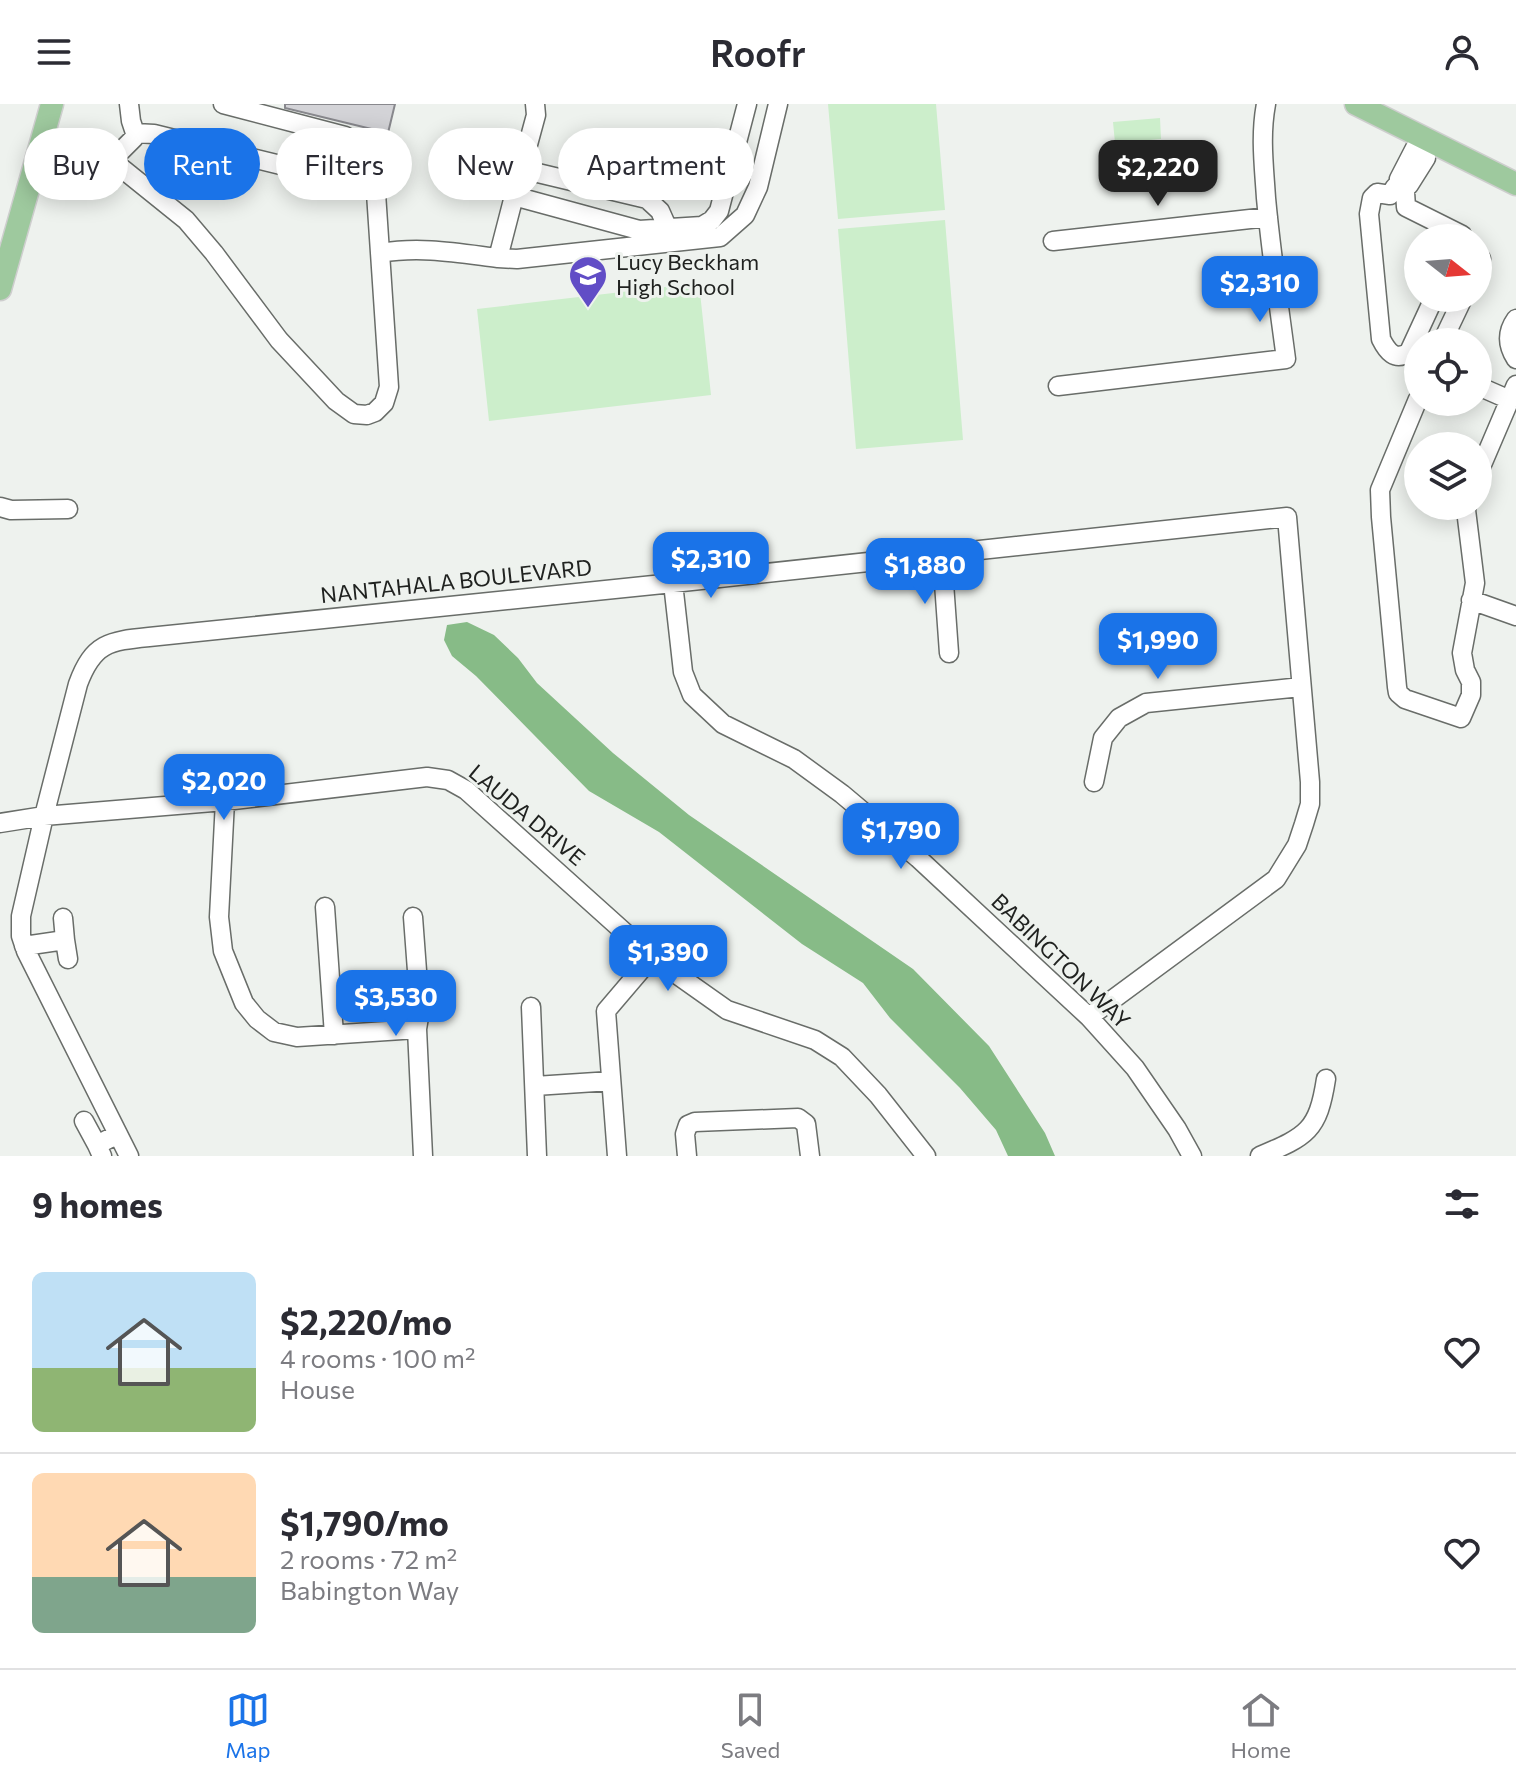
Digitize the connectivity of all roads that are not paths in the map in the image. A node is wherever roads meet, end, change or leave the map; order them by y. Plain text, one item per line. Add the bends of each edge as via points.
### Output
1 (52, 104) edge
2 (129, 104) edge
3 (223, 104) edge
4 (535, 104) edge
5 (747, 104) edge
6 (778, 104) edge
7 (1266, 104) edge
8 (1356, 104) edge
9 (45, 128) edge
10 (314, 128) edge
11 (532, 128) edge
12 (135, 133) junction
13 (1427, 143) junction
14 (128, 145) edge
15 (276, 164) edge
16 (128, 173) edge
17 (542, 174) edge
18 (1516, 184) edge
19 (1402, 185) junction
20 (25, 200) edge
21 (377, 200) edge
22 (513, 200) edge
23 (529, 200) edge
24 (1268, 217) junction
25 (1440, 224) edge
26 (668, 229) junction
27 (1053, 241) dead end
28 (381, 253) junction
29 (498, 258) junction
30 (0, 289) edge
31 (1428, 312) edge
32 (1516, 319) edge
33 (1516, 359) edge
34 (1058, 386) dead end
35 (1492, 388) edge
36 (1513, 392) edge
37 (1411, 416) edge
38 (1492, 441) edge
39 (0, 507) edge
40 (68, 509) dead end
41 (1467, 520) edge
42 (942, 555) junction
43 (673, 583) junction
44 (1471, 600) junction
45 (1516, 616) edge
46 (949, 653) dead end
47 (1301, 687) junction
48 (1094, 782) dead end
49 (225, 801) junction
50 (44, 816) junction
51 (0, 823) edge
52 (325, 907) dead end
53 (413, 917) dead end
54 (63, 918) dead end
55 (65, 940) junction
56 (24, 946) junction
57 (652, 957) junction
58 (68, 959) dead end
59 (531, 1007) dead end
60 (1089, 1017) junction
61 (417, 1029) junction
62 (334, 1035) junction
63 (1326, 1079) dead end
64 (611, 1081) junction
65 (535, 1086) junction
66 (84, 1121) dead end
67 (118, 1134) junction
68 (100, 1151) edge
69 (129, 1156) edge
70 (423, 1156) edge
71 (537, 1156) edge
72 (617, 1156) edge
73 (687, 1156) edge
74 (810, 1156) edge
75 (926, 1156) edge
76 (1192, 1156) edge
77 (1260, 1156) edge

1 - 9 main road
2 - 12 street
3 - 10 street
4 - 11 street
5 - 26 street via 719,211 702,226
6 - 29 street via 758,187 745,215 720,237
7 - 24 street via 1262,127
8 - 13 main road
12 - 14 street
12 - 15 street
13 - 18 main road
13 - 19 street via 1408,159 1399,179
16 - 28 street via 186,220 279,340 354,414 375,412 389,387
17 - 26 street via 647,199
19 - 25 street via 1406,207
19 - 31 street via 1390,195 1377,193 1369,214 1381,339 1387,351 1395,356 1409,352
20 - 30 main road
21 - 28 street
22 - 29 street
23 - 26 street via 639,230
24 - 27 street
24 - 34 street via 1286,359
28 - 29 street via 430,250
32 - 33 street via 1508,341
35 - 36 street
36 - 38 street
37 - 44 street via 1380,490 1397,687 1405,699 1461,718 1471,695 1462,653
39 - 40 street
41 - 44 street via 1475,583
42 - 43 street, NANTAHALA BOULEVARD
42 - 46 street
42 - 47 street, NANTAHALA BOULEVARD via 1287,517
43 - 50 street, NANTAHALA BOULEVARD via 108,644 95,653 78,684
43 - 60 street, BABINGTON WAY via 683,672 692,695 723,724 794,759 871,817
44 - 45 street
47 - 48 street via 1146,703 1119,718 1103,738
47 - 60 street, NANTAHALA BOULEVARD via 1310,804 1288,862 1276,879
49 - 50 street, LAUDA DRIVE
49 - 57 street, LAUDA DRIVE via 427,777 448,780 466,790
49 - 62 street via 219,917 223,951 244,1003 274,1032
50 - 51 street, LAUDA DRIVE
50 - 56 street, NANTAHALA BOULEVARD via 21,916
52 - 62 street
53 - 61 street
54 - 55 street
55 - 56 street
55 - 58 street
56 - 67 street, NANTAHALA BOULEVARD
57 - 64 street via 606,1011
57 - 75 street, LAUDA DRIVE via 727,1010 815,1040 842,1057
59 - 65 street
60 - 76 street, BABINGTON WAY via 1135,1068
61 - 62 street
61 - 70 street
63 - 77 street via 1322,1108 1308,1130
64 - 65 street
64 - 72 street
65 - 71 street
66 - 68 street
67 - 68 street
67 - 69 street, NANTAHALA BOULEVARD
73 - 74 street via 685,1134 695,1122 798,1118 806,1124

